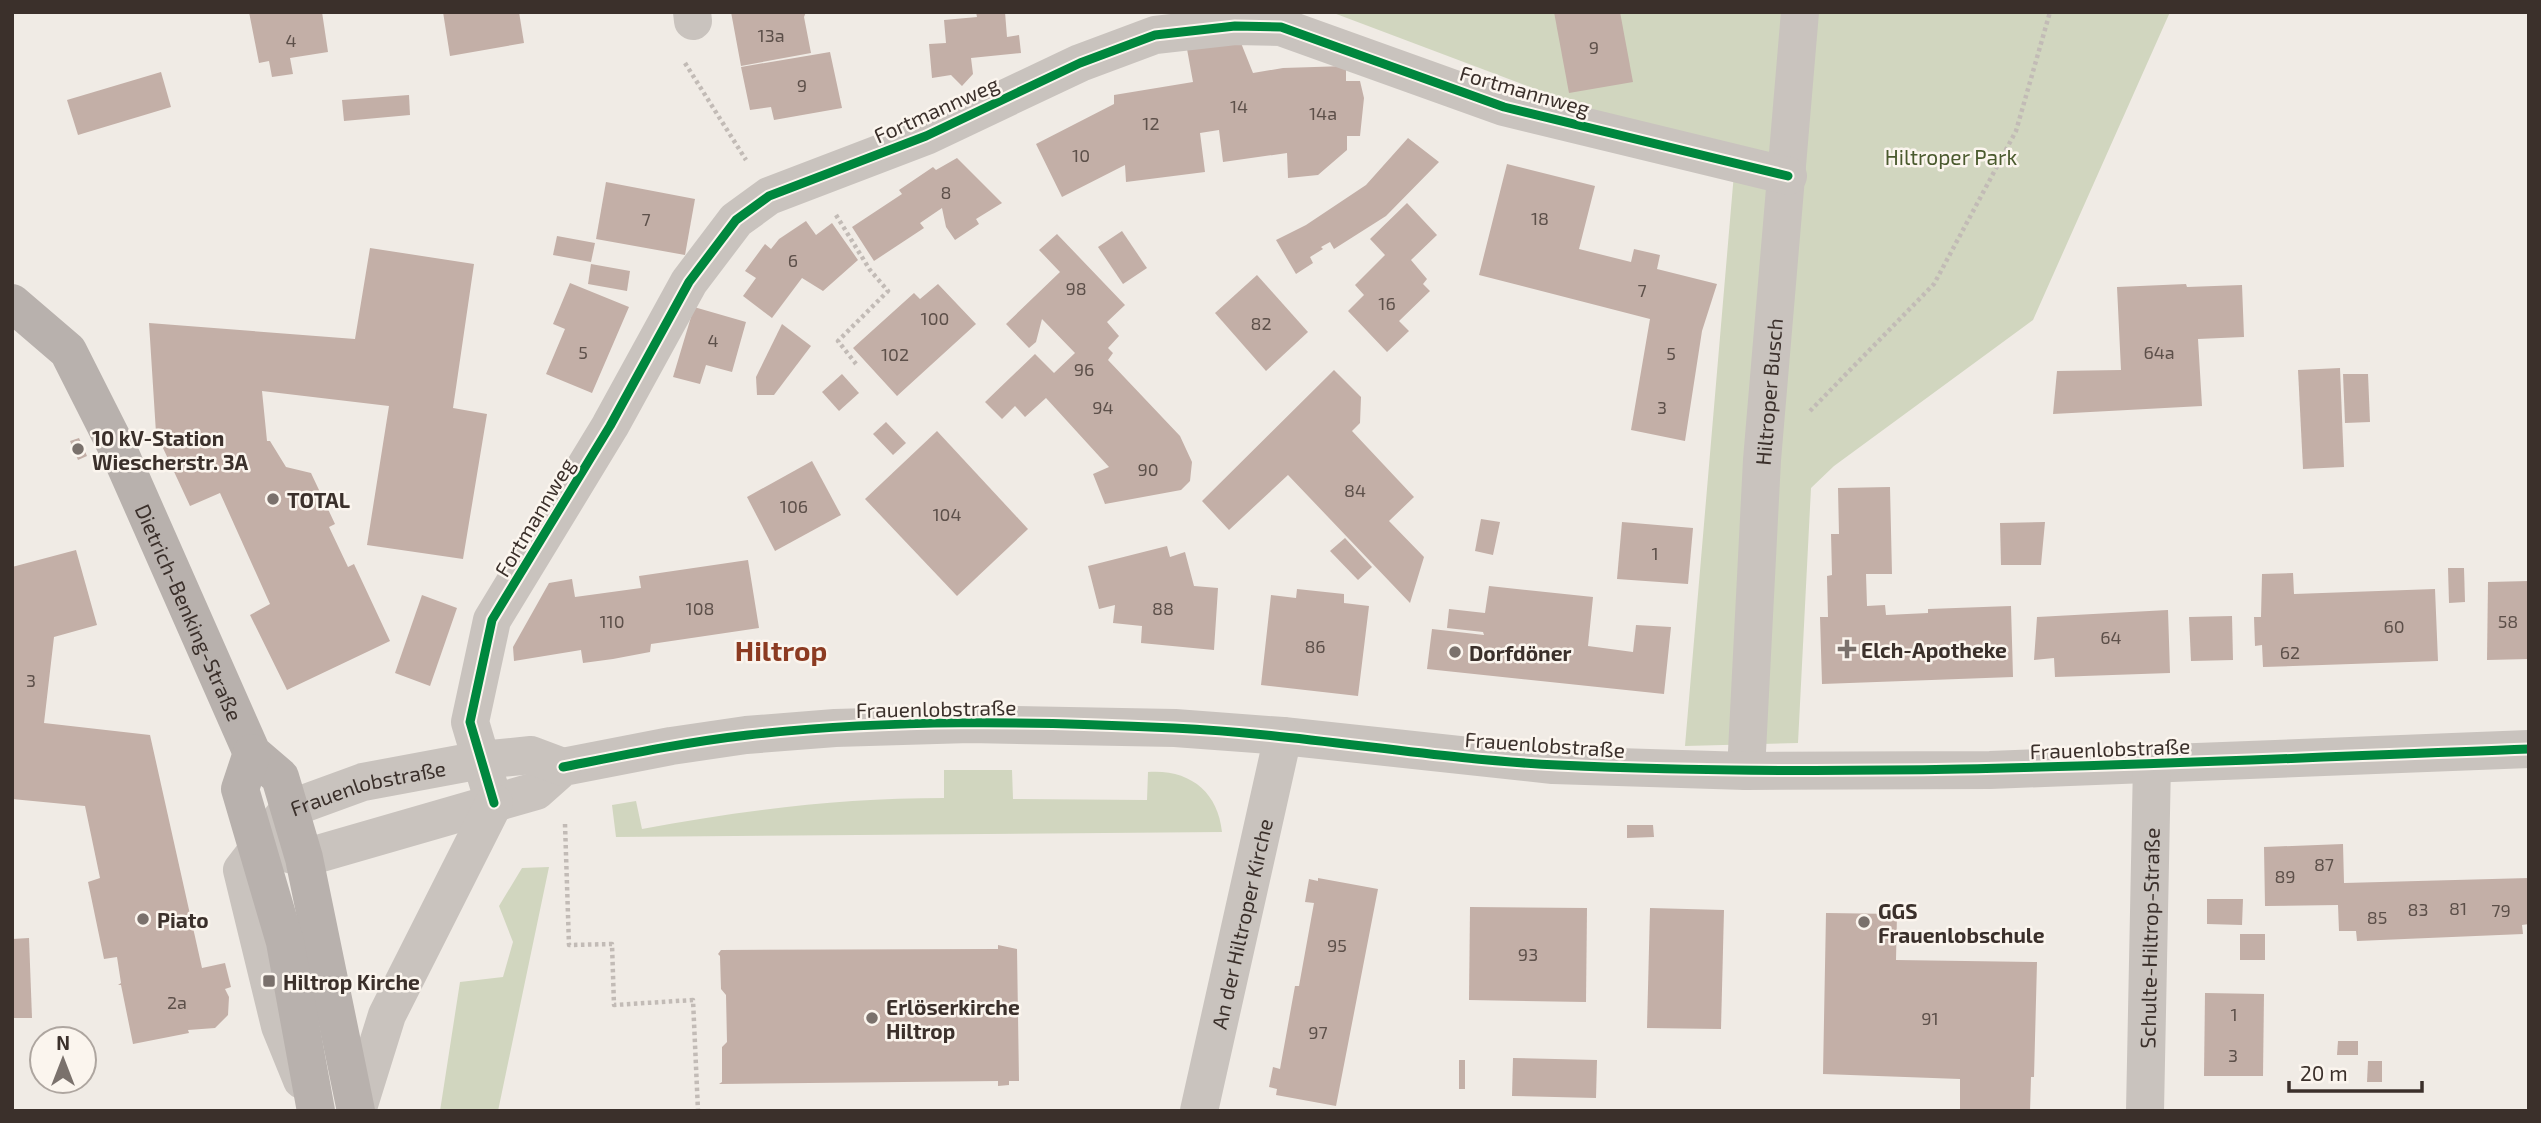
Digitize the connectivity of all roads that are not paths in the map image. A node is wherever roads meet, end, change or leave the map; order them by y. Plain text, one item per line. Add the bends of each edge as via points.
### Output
1 (1800, 12) edge
2 (1788, 176) junction
3 (12, 303) edge
4 (1283, 736) junction
5 (2529, 749) edge
6 (252, 753) junction
7 (481, 760) junction
8 (2152, 763) junction
9 (563, 767) junction
10 (1746, 771) junction
11 (494, 803) junction
12 (289, 809) junction
13 (259, 846) junction
14 (304, 858) junction
15 (315, 1111) edge
16 (357, 1111) edge
17 (1199, 1111) edge
18 (2145, 1111) edge

1 - 2 street, Hiltroper Busch
2 - 7 street, Fortmannweg via 1504,107 1281,27 1235,26 1155,35 1080,63 926,136 769,196 736,220 689,282 610,426 492,620 470,722
2 - 10 street, Hiltroper Busch via 1762,460
3 - 6 main road, Dietrich-Benking-Straße via 68,351 121,456
4 - 9 street, Frauenlobstraße via 1103,726 835,727 733,737
4 - 10 street, Frauenlobstraße via 1553,765
4 - 17 street, An der Hiltroper Kirche
5 - 8 street, Frauenlobstraße
6 - 12 main road, Dietrich-Benking-Straße via 280,777
6 - 13 main road via 240,789
7 - 9 street, Frauenlobstraße via 531,755
7 - 11 street, Fortmannweg
7 - 12 street, Frauenlobstraße via 363,782
8 - 10 street, Frauenlobstraße via 1990,770
8 - 18 street, Schulte-Hiltrop-Straße
9 - 11 street via 536,791
11 - 14 street
11 - 16 street via 387,1015
12 - 13 street, Frauenlobstraße
12 - 14 main road, Dietrich-Benking-Straße
13 - 14 street, Frauenlobstraße
13 - 15 main road via 285,942
14 - 16 main road, Dietrich-Benking-Straße

